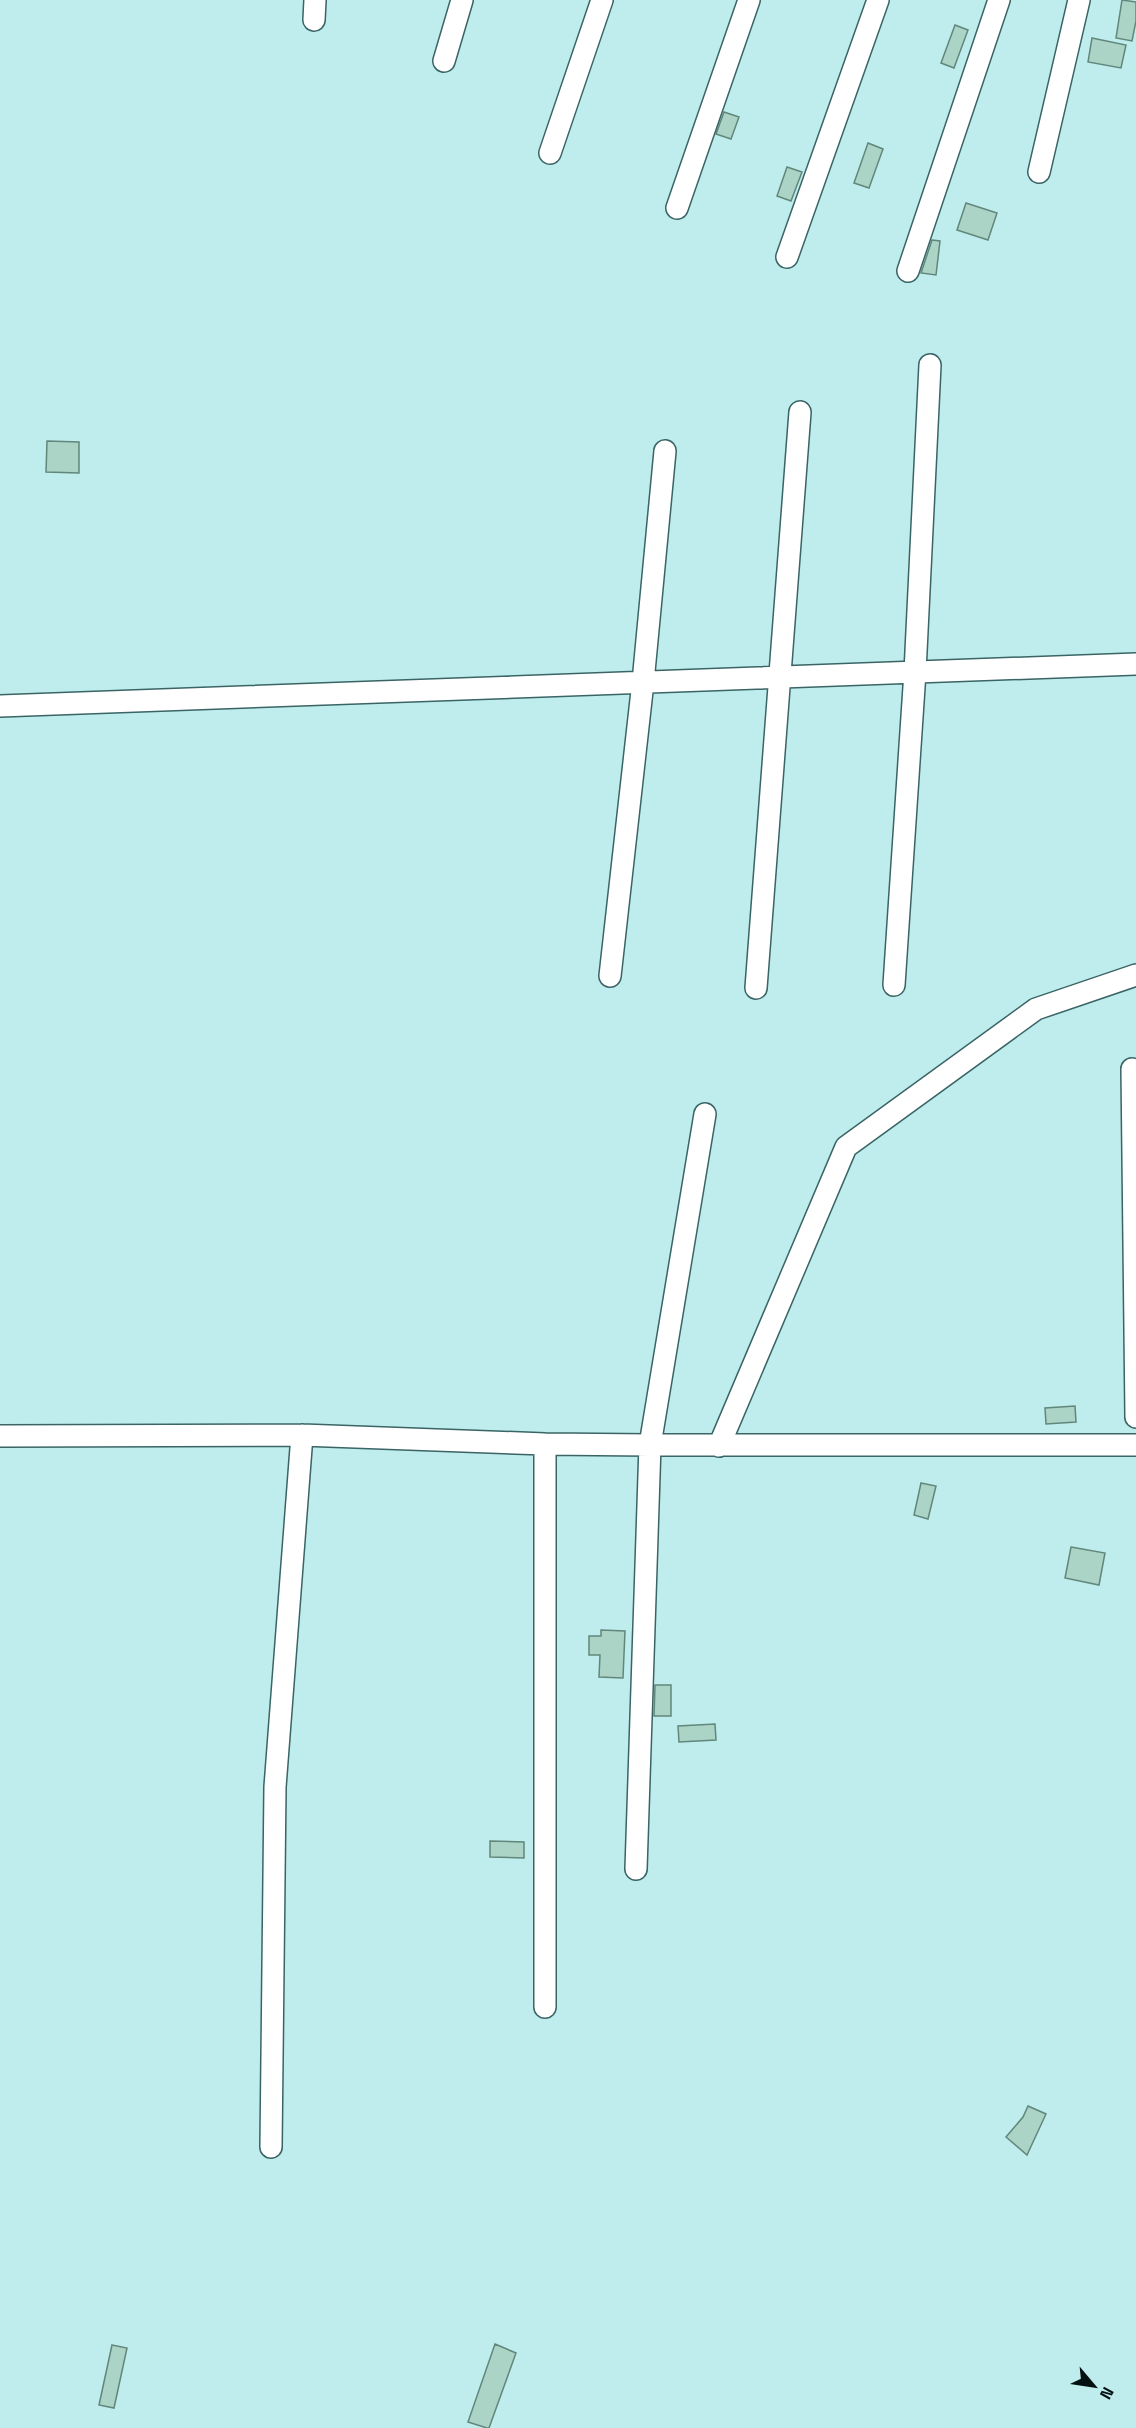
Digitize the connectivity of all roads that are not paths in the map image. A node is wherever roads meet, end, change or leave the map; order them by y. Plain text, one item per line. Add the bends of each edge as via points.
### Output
1 (462, 0) edge
2 (602, 0) edge
3 (749, 0) edge
4 (878, 0) edge
5 (999, 0) edge
6 (1079, 0) edge
7 (444, 61) dead end
8 (549, 153) dead end
9 (1039, 172) dead end
10 (677, 208) dead end
11 (787, 257) dead end
12 (908, 272) dead end
13 (930, 365) dead end
14 (800, 412) dead end
15 (665, 451) dead end
16 (1136, 664) edge
17 (915, 672) junction
18 (779, 677) junction
19 (643, 682) junction
20 (0, 706) edge
21 (1136, 975) edge
22 (610, 976) dead end
23 (894, 985) dead end
24 (756, 988) dead end
25 (1132, 1070) dead end
26 (705, 1114) dead end
27 (1136, 1417) edge
28 (302, 1435) junction
29 (0, 1436) edge
30 (545, 1444) junction
31 (1136, 1445) edge
32 (650, 1446) junction
33 (719, 1446) junction
34 (636, 1869) dead end
35 (545, 2007) dead end
36 (272, 2147) dead end

1 - 7 street
2 - 8 street
3 - 10 street
4 - 11 street
5 - 12 street
6 - 9 street
13 - 17 street
14 - 18 street
15 - 19 street
16 - 17 street
17 - 18 street
17 - 23 street
18 - 19 street
18 - 24 street
19 - 20 street
19 - 22 street
21 - 33 street via 1036,1009 846,1147
25 - 27 street
26 - 32 street
28 - 29 street
28 - 30 street
28 - 36 street via 275,1787
30 - 32 street
30 - 35 street
31 - 33 street
32 - 33 street
32 - 34 street

